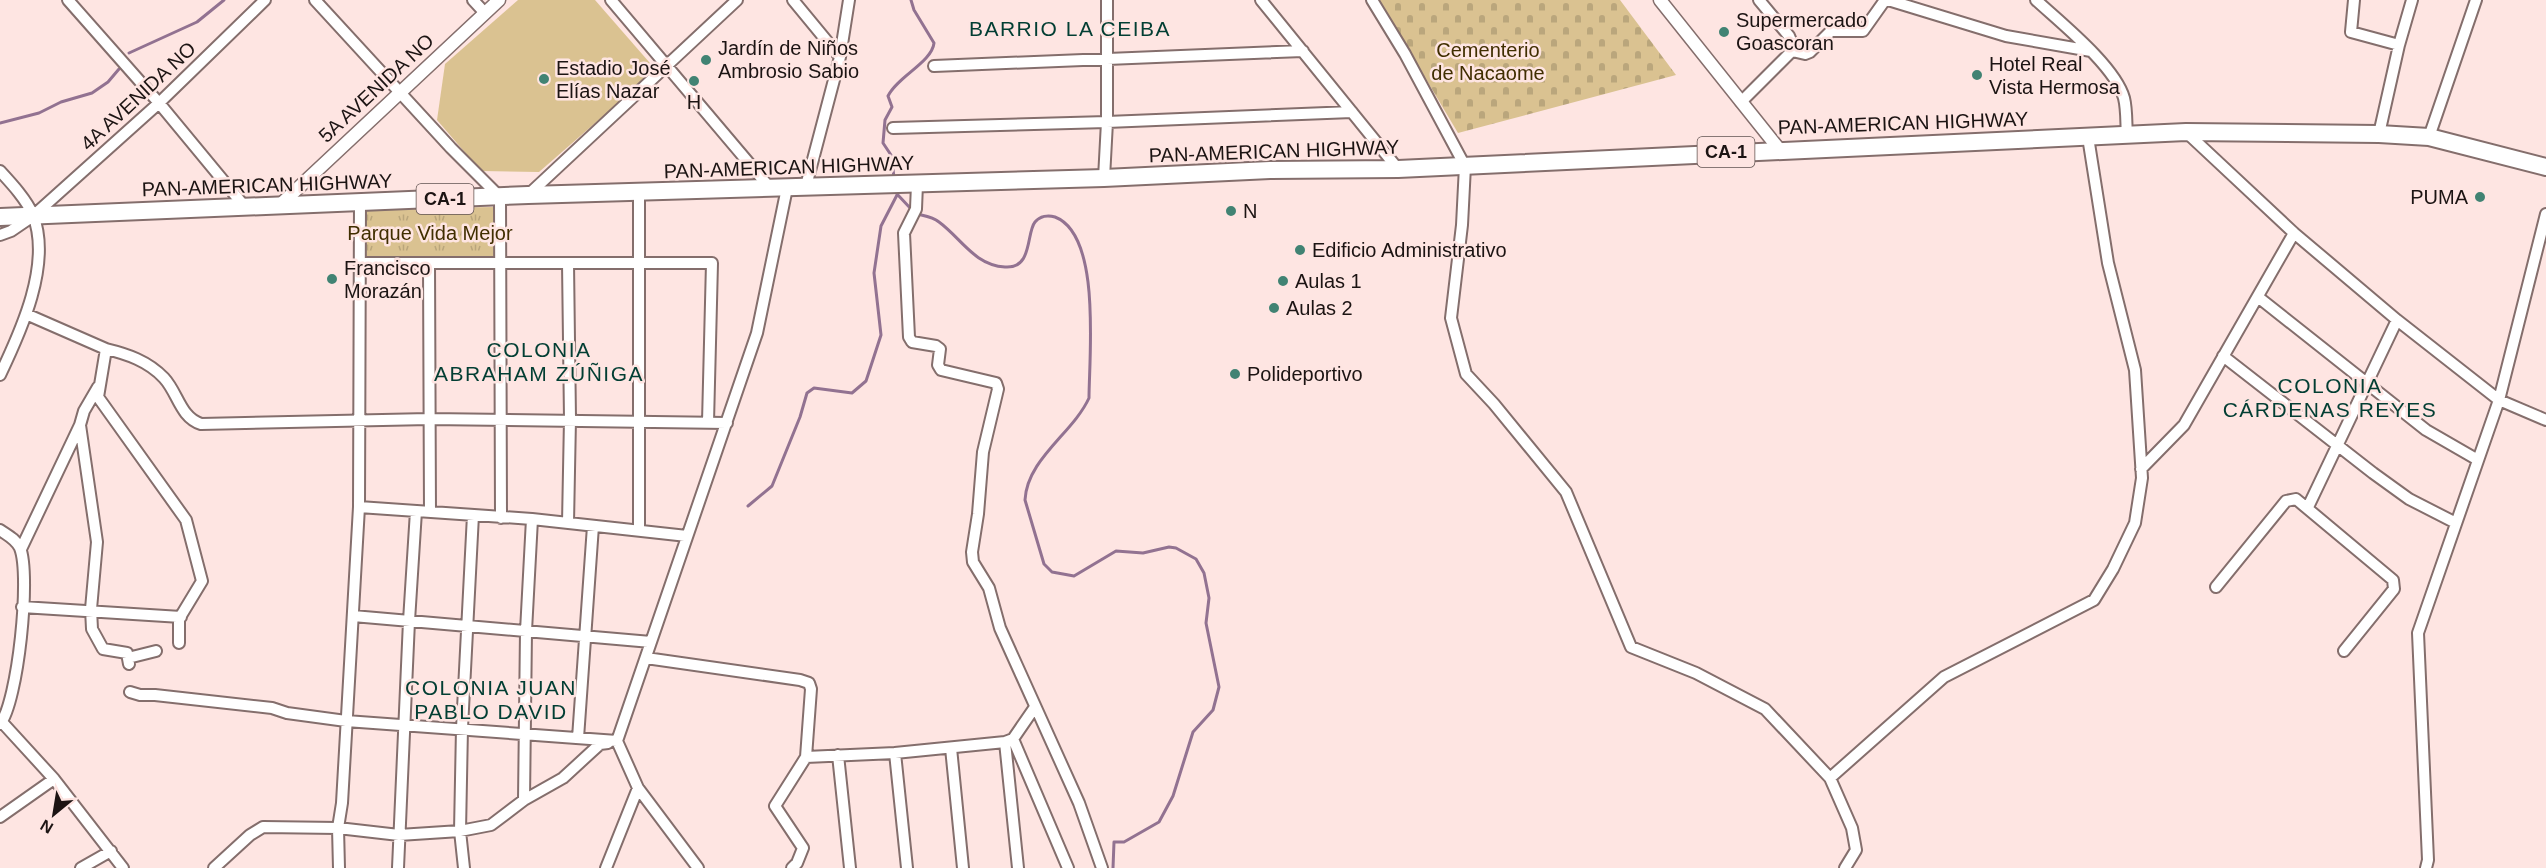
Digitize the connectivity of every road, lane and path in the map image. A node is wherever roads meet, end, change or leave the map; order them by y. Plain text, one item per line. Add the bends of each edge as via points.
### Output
1 (68, 0) edge
2 (265, 0) edge
3 (315, 0) edge
4 (473, 0) edge
5 (499, 0) edge
6 (611, 0) edge
7 (737, 0) edge
8 (793, 0) edge
9 (849, 0) edge
10 (1107, 0) edge
11 (1261, 0) edge
12 (1372, 0) edge
13 (1660, 0) edge
14 (1759, 0) edge
15 (1887, 0) edge
16 (2036, 0) edge
17 (2354, 0) edge
18 (2412, 0) edge
19 (2476, 0) edge
20 (485, 13) junction
21 (2399, 45) junction
22 (1303, 51) junction
23 (1792, 51) junction
24 (2091, 51) junction
25 (840, 57) junction
26 (1108, 59) junction
27 (934, 66) dead end
28 (666, 67) junction
29 (401, 92) junction
30 (1741, 102) junction
31 (159, 103) junction
32 (1352, 112) junction
33 (1107, 122) junction
34 (893, 128) dead end
35 (2186, 132) junction
36 (2379, 134) junction
37 (2127, 136) junction
38 (2088, 137) junction
39 (2429, 137) junction
40 (1779, 149) junction
41 (1465, 166) junction
42 (2546, 166) edge
43 (1398, 169) junction
44 (0, 171) edge
45 (1104, 178) junction
46 (903, 184) junction
47 (806, 186) junction
48 (770, 188) junction
49 (787, 188) junction
50 (639, 193) junction
51 (528, 195) junction
52 (500, 197) junction
53 (360, 202) junction
54 (280, 205) junction
55 (245, 207) junction
56 (2546, 214) edge
57 (33, 216) junction
58 (0, 217) edge
59 (2294, 233) junction
60 (0, 235) edge
61 (360, 263) junction
62 (429, 263) junction
63 (501, 263) junction
64 (568, 263) junction
65 (639, 263) junction
66 (2258, 297) junction
67 (26, 314) junction
68 (2397, 320) junction
69 (106, 348) junction
70 (2223, 356) junction
71 (0, 375) edge
72 (101, 381) junction
73 (2366, 384) junction
74 (2499, 400) junction
75 (429, 419) junction
76 (500, 419) junction
77 (570, 419) junction
78 (2546, 420) edge
79 (359, 421) junction
80 (638, 421) junction
81 (708, 422) junction
82 (727, 423) junction
83 (80, 425) junction
84 (2336, 445) junction
85 (2478, 460) junction
86 (2141, 469) junction
87 (359, 507) junction
88 (2308, 507) junction
89 (417, 511) junction
90 (430, 512) junction
91 (473, 515) junction
92 (501, 518) junction
93 (532, 519) junction
94 (567, 523) junction
95 (2456, 523) junction
96 (593, 525) junction
97 (0, 530) edge
98 (639, 530) junction
99 (687, 536) junction
100 (21, 549) junction
101 (2216, 587) dead end
102 (22, 607) junction
103 (91, 611) junction
104 (353, 616) junction
105 (181, 617) junction
106 (409, 621) junction
107 (466, 626) junction
108 (526, 631) junction
109 (585, 636) junction
110 (651, 642) junction
111 (179, 643) dead end
112 (156, 651) dead end
113 (2344, 651) dead end
114 (646, 658) junction
115 (130, 692) dead end
116 (1035, 707) junction
117 (346, 721) junction
118 (1, 722) edge
119 (404, 724) junction
120 (462, 728) junction
121 (524, 735) junction
122 (578, 738) junction
123 (617, 741) junction
124 (1009, 741) junction
125 (951, 748) junction
126 (895, 753) junction
127 (838, 755) junction
128 (806, 757) junction
129 (1830, 778) junction
130 (54, 779) junction
131 (638, 788) junction
132 (524, 800) junction
133 (0, 817) edge
134 (338, 828) junction
135 (460, 831) junction
136 (399, 835) junction
137 (111, 851) junction
138 (81, 868) edge
139 (123, 868) edge
140 (214, 868) edge
141 (339, 868) edge
142 (398, 868) edge
143 (464, 868) edge
144 (606, 868) edge
145 (698, 868) edge
146 (792, 868) edge
147 (850, 868) edge
148 (907, 868) edge
149 (963, 868) edge
150 (1018, 868) edge
151 (1068, 868) edge
152 (1102, 868) edge
153 (1845, 868) edge
154 (2426, 868) edge

1 - 31 street
2 - 31 street, 4A AVENIDA NO
3 - 29 street
4 - 20 street
5 - 20 street, 5A AVENIDA NO
6 - 28 street
7 - 28 street
8 - 25 street
9 - 25 street
10 - 26 street
11 - 22 street
12 - 41 street
13 - 30 street
14 - 23 street via 1789,36
15 - 23 street via 1863,31 1831,31 1810,52
15 - 24 street via 2006,36
16 - 24 street
17 - 21 street via 2351,32
18 - 21 street
19 - 39 street
20 - 29 street, 5A AVENIDA NO
21 - 36 street
22 - 26 street
22 - 32 street
23 - 30 street
24 - 37 street via 2124,98
25 - 47 street
26 - 27 street
26 - 33 street
28 - 48 street
28 - 51 street
29 - 52 street
29 - 54 street, 5A AVENIDA NO
30 - 40 street
31 - 55 street
31 - 57 street, 4A AVENIDA NO
32 - 33 street
32 - 43 street
33 - 34 street
33 - 45 street
35 - 36 highway, PAN-AMERICAN HIGHWAY / CA-1
35 - 37 highway, PAN-AMERICAN HIGHWAY / CA-1
35 - 59 street
36 - 39 highway, PAN-AMERICAN HIGHWAY / CA-1
37 - 38 highway, PAN-AMERICAN HIGHWAY / CA-1
38 - 40 highway, PAN-AMERICAN HIGHWAY / CA-1
38 - 86 street via 2109,263 2135,370
39 - 42 highway, PAN-AMERICAN HIGHWAY / CA-1
40 - 41 highway, PAN-AMERICAN HIGHWAY / CA-1
41 - 43 highway, PAN-AMERICAN HIGHWAY / CA-1
41 - 129 street via 1451,318 1466,374 1566,492 1630,647 1696,673 1765,709
43 - 45 highway, PAN-AMERICAN HIGHWAY / CA-1
44 - 57 street
45 - 46 highway, PAN-AMERICAN HIGHWAY / CA-1
46 - 47 highway, PAN-AMERICAN HIGHWAY / CA-1
46 - 116 street via 916,209 904,233 909,337 912,342 940,349 941,370 996,383 998,389 983,452 973,562 989,588 1000,628
47 - 49 highway, PAN-AMERICAN HIGHWAY / CA-1
48 - 49 highway, PAN-AMERICAN HIGHWAY / CA-1
48 - 50 highway, PAN-AMERICAN HIGHWAY / CA-1
49 - 82 street via 764,306
50 - 51 highway, PAN-AMERICAN HIGHWAY / CA-1
50 - 65 street
51 - 52 highway, PAN-AMERICAN HIGHWAY / CA-1
52 - 53 highway, PAN-AMERICAN HIGHWAY / CA-1
52 - 63 street
53 - 54 highway, PAN-AMERICAN HIGHWAY / CA-1
53 - 61 street
54 - 55 highway, PAN-AMERICAN HIGHWAY / CA-1
55 - 57 highway, PAN-AMERICAN HIGHWAY / CA-1
56 - 74 street
57 - 58 highway, PAN-AMERICAN HIGHWAY / CA-1
57 - 60 street, 4A AVENIDA NO
57 - 67 street via 38,242 35,291
59 - 66 street
59 - 68 street
61 - 62 street
61 - 79 street
62 - 63 street
62 - 75 street
63 - 64 street
63 - 76 street
64 - 65 street
64 - 77 street
65 - 80 street
65 - 81 street via 712,263
66 - 70 street
66 - 73 street
67 - 69 street
67 - 71 street
68 - 73 street
68 - 74 street
69 - 72 street
69 - 79 street via 150,366 165,380 186,416 201,424
70 - 84 street
70 - 86 street via 2184,425
72 - 83 street
72 - 105 street via 98,397 186,520 202,581
73 - 84 street
73 - 85 street via 2426,430
74 - 78 street
74 - 85 street
75 - 76 street
75 - 79 street
75 - 90 street
76 - 77 street
76 - 92 street
77 - 80 street
77 - 94 street
79 - 87 street
80 - 81 street
80 - 98 street
81 - 82 street
82 - 99 street
83 - 100 street
83 - 103 street via 97,542
84 - 88 street
84 - 95 street via 2409,499
85 - 95 street
86 - 129 street via 2134,523 2094,600 1944,677
87 - 89 street
87 - 104 street
88 - 101 street via 2296,499 2286,501
88 - 113 street via 2393,580 2394,589
89 - 90 street
89 - 106 street
90 - 91 street
91 - 92 street
91 - 107 street
92 - 93 street
93 - 94 street
93 - 108 street
94 - 96 street
95 - 154 street via 2418,633
96 - 98 street
96 - 109 street
97 - 100 street
98 - 99 street
99 - 110 street
100 - 102 street via 25,576
102 - 103 street
102 - 118 street via 15,686
103 - 105 street
103 - 112 street via 92,630 103,649 127,653 128,661
104 - 106 street
104 - 117 street
105 - 111 street
106 - 107 street
106 - 119 street
107 - 108 street
107 - 120 street
108 - 109 street
108 - 121 street
109 - 110 street
109 - 122 street
110 - 114 street
114 - 123 street
114 - 128 street via 807,682 811,689
115 - 117 street via 272,708
116 - 124 street
116 - 152 street via 1079,803
117 - 119 street
117 - 134 street
118 - 130 street
119 - 120 street
119 - 136 street
120 - 121 street
120 - 135 street
121 - 122 street
121 - 132 street
122 - 123 street
123 - 131 street
123 - 132 street via 600,744 563,778
124 - 125 street
124 - 150 street
124 - 151 street
125 - 126 street
125 - 149 street
126 - 127 street
126 - 148 street
127 - 128 street
127 - 147 street
128 - 146 street via 775,806 803,848
129 - 153 street via 1852,828 1856,850
130 - 133 street
130 - 137 street
131 - 144 street
131 - 145 street
132 - 135 street via 491,825
134 - 136 street
134 - 140 street via 263,827
134 - 141 street
135 - 136 street
135 - 143 street
136 - 142 street
137 - 138 street
137 - 139 street

